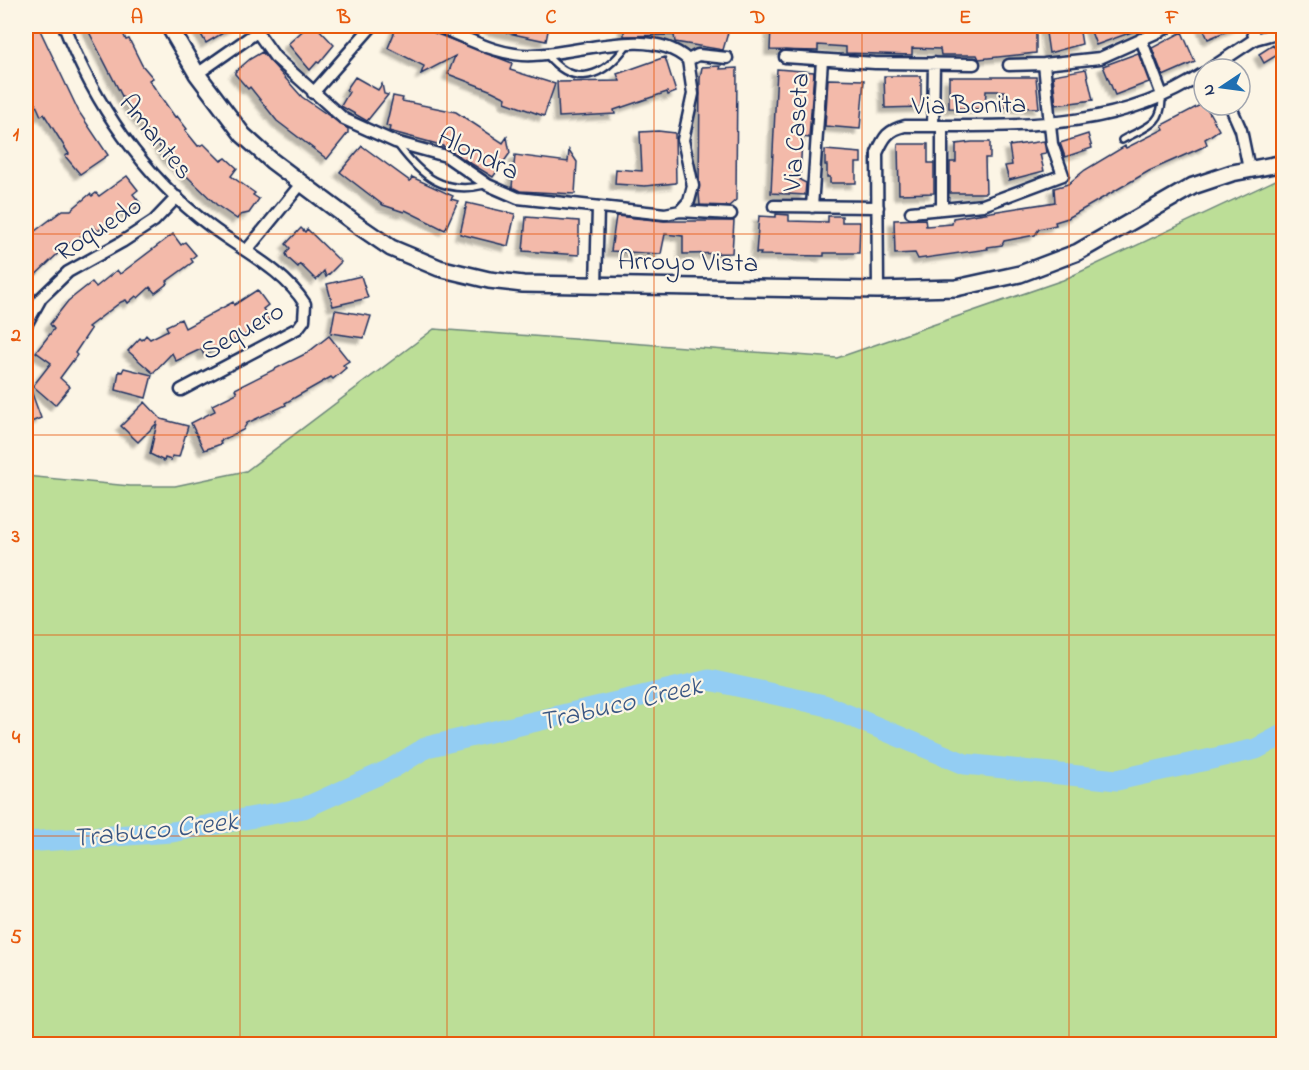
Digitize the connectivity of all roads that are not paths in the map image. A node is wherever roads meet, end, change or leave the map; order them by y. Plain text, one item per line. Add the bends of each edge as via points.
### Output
1 (64, 26) edge
2 (169, 26) edge
3 (372, 26) edge
4 (437, 26) edge
5 (1251, 26) edge
6 (255, 29) edge
7 (1165, 29) dead end
8 (1284, 31) edge
9 (1141, 39) junction
10 (1256, 39) junction
11 (627, 45) junction
12 (545, 53) junction
13 (785, 57) dead end
14 (1228, 57) edge
15 (727, 58) dead end
16 (688, 60) junction
17 (822, 60) junction
18 (934, 63) junction
19 (974, 64) dead end
20 (1009, 64) dead end
21 (1044, 64) junction
22 (197, 74) junction
23 (1192, 79) edge
24 (313, 93) junction
25 (1162, 95) junction
26 (1235, 117) edge
27 (1049, 125) junction
28 (938, 126) junction
29 (1122, 140) dead end
30 (395, 142) junction
31 (1284, 163) edge
32 (1249, 169) junction
33 (302, 184) junction
34 (488, 184) junction
35 (177, 197) junction
36 (774, 206) dead end
37 (812, 207) junction
38 (878, 207) junction
39 (598, 208) junction
40 (942, 209) junction
41 (680, 211) junction
42 (910, 212) dead end
43 (730, 214) dead end
44 (247, 250) junction
45 (596, 286) junction
46 (878, 290) junction
47 (26, 325) edge
48 (182, 390) dead end

1 - 35 street, Amantes via 97,97 118,131
2 - 22 street, Arroyo Vista
3 - 24 street
4 - 12 street via 502,52 532,56
5 - 10 street
6 - 22 street
6 - 24 street, Alondra via 275,57
7 - 9 street
8 - 10 street
9 - 21 street via 1100,58
9 - 25 street
10 - 14 street
11 - 12 street
11 - 12 lane via 615,62 593,74 572,75 559,69
11 - 16 street via 668,46
13 - 17 street, Via Caseta
15 - 16 street via 698,55
16 - 41 street via 693,94 682,140 692,192
17 - 18 street, Via Caseta
17 - 37 street, Via Caseta
18 - 19 street, Via Caseta
18 - 28 street
20 - 21 street
21 - 27 street
22 - 33 street, Arroyo Vista via 243,135
23 - 25 street, Via Bonita
24 - 30 street, Alondra via 344,120
25 - 27 street, Via Bonita via 1112,113
25 - 29 lane via 1158,120
26 - 32 street
27 - 28 street, Via Bonita
27 - 40 street via 1063,175 983,205
28 - 38 street, Via Bonita via 905,126 891,129 884,137 877,153
28 - 40 street
30 - 34 street, Alondra via 446,156
30 - 34 lane via 417,171 443,185 466,190
31 - 32 street, Arroyo Vista
32 - 46 street, Arroyo Vista via 1193,186 1078,252 1020,274 956,288
33 - 44 street
33 - 45 street, Arroyo Vista via 391,248 439,268 489,280
34 - 39 street, Alondra via 518,198
35 - 44 street, Amantes via 209,226
35 - 47 street, Roquedo via 154,221 68,272 41,298
36 - 37 street, Via Caseta
37 - 38 street, Via Caseta
38 - 46 street, Via Bonita
39 - 41 street, Alondra via 665,214
39 - 45 street
40 - 42 street
41 - 43 street, Alondra
44 - 48 street, Sequero via 301,297 305,304 304,320 272,343
45 - 46 street, Arroyo Vista

